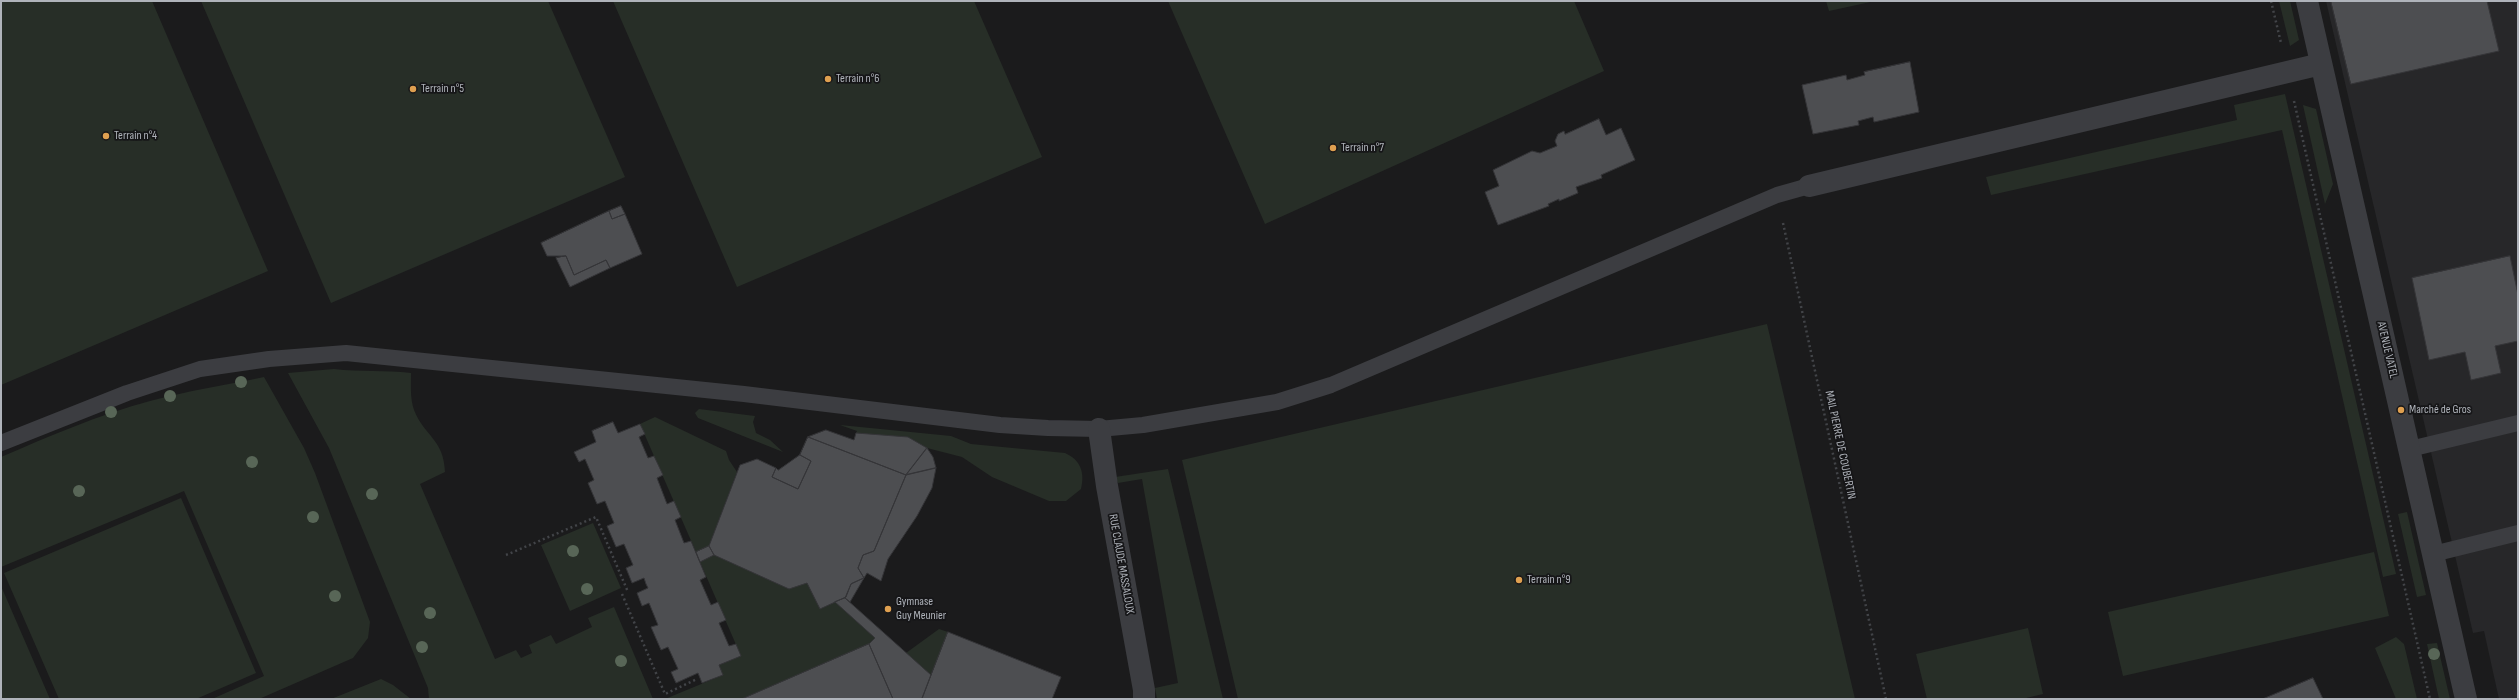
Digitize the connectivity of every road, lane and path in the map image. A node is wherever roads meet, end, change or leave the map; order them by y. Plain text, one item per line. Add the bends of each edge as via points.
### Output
1 (2271, 1) edge
2 (2307, 1) edge
3 (2321, 64) junction
4 (2287, 71) junction
5 (1809, 186) joint
6 (1777, 195) junction
7 (2518, 423) edge
8 (1099, 429) junction
9 (1, 443) edge
10 (2410, 449) junction
11 (2518, 533) edge
12 (2433, 554) junction
13 (506, 555) dead end
14 (628, 592) dead end
15 (622, 594) dead end
16 (697, 679) dead end
17 (1144, 699) edge
18 (1886, 699) edge
19 (2430, 699) edge
20 (2466, 699) edge

1 - 4 path
2 - 3 street, AVENUE VATEL
3 - 4 street
3 - 10 street, AVENUE VATEL
4 - 5 street
4 - 19 path
5 - 6 lane
6 - 8 lane via 1331,385 1277,402 1216,414
6 - 18 path, MAIL PIERRE DE COUBERTIN
7 - 10 lane
8 - 9 lane via 1000,425 736,393 346,353 269,359 200,369 127,393
8 - 17 street, RUE CLAUDE MASSALOUX
10 - 12 street, AVENUE VATEL
11 - 12 lane
12 - 20 street, AVENUE VATEL
13 - 14 path via 596,517
15 - 16 path via 665,694

